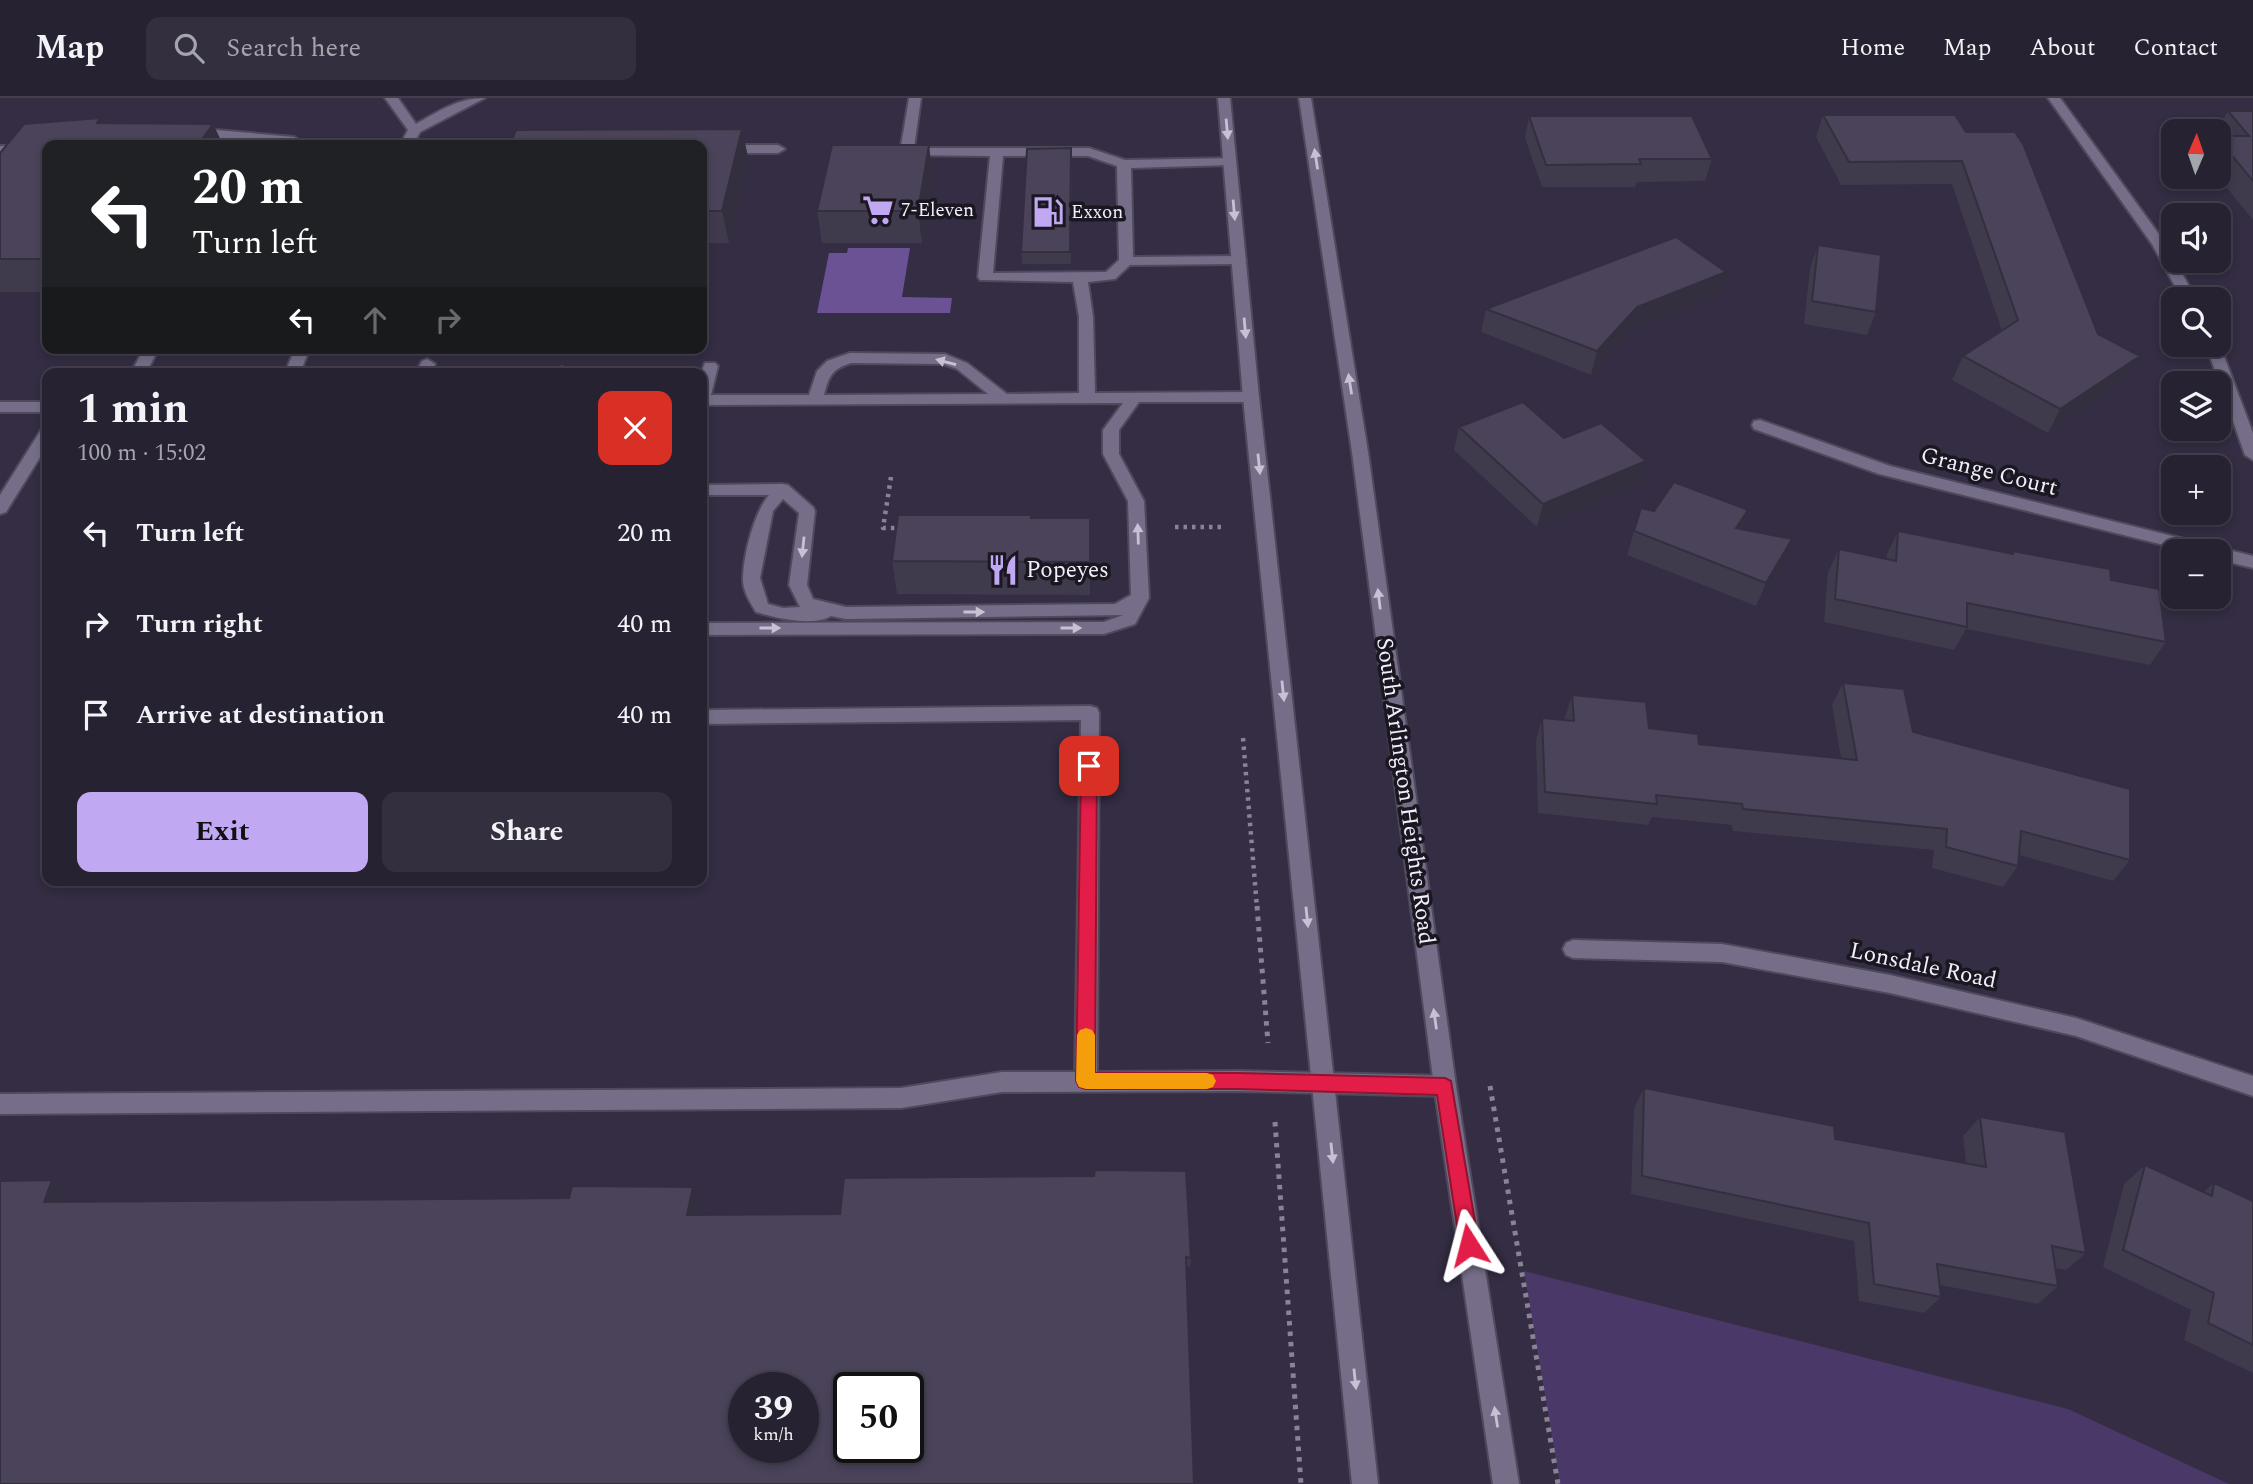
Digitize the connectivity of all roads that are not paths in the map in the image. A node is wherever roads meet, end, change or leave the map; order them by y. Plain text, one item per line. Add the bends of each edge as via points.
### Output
1 (391, 98) edge
2 (479, 98) edge
3 (915, 98) edge
4 (1224, 98) edge
5 (1306, 98) edge
6 (2054, 98) edge
7 (415, 130) junction
8 (183, 138) edge
9 (286, 140) edge
10 (410, 140) edge
11 (42, 146) edge
12 (707, 149) edge
13 (778, 149) dead end
14 (0, 150) edge
15 (997, 153) junction
16 (1230, 160) junction
17 (1124, 164) junction
18 (1239, 260) junction
19 (1126, 261) junction
20 (1080, 278) junction
21 (2183, 287) edge
22 (2217, 357) edge
23 (710, 366) dead end
24 (707, 379) edge
25 (1087, 396) junction
26 (1136, 396) junction
27 (1251, 397) junction
28 (1003, 398) junction
29 (815, 399) junction
30 (707, 400) edge
31 (0, 407) edge
32 (42, 407) edge
33 (1760, 425) dead end
34 (42, 442) edge
35 (2253, 455) edge
36 (782, 489) junction
37 (707, 490) edge
38 (0, 508) edge
39 (2162, 539) edge
40 (2231, 557) edge
41 (2253, 562) edge
42 (1140, 598) junction
43 (846, 613) junction
44 (707, 629) edge
45 (707, 717) edge
46 (1573, 949) dead end
47 (1086, 1081) junction
48 (1325, 1085) junction
49 (2253, 1086) edge
50 (1445, 1087) junction
51 (0, 1104) edge
52 (1365, 1484) edge
53 (1506, 1484) edge

1 - 7 main road
2 - 7 main road
3 - 15 main road via 907,152
4 -> 16 main road
50 -> 5 main road, South Arlington Heights Road via 1360,452
6 - 21 main road via 2160,244
7 - 10 main road
8 - 9 main road
11 - 14 main road
12 - 13 main road
15 - 17 main road via 1089,152
15 - 20 main road via 985,277
16 - 17 main road
16 -> 18 main road
17 - 19 main road
18 - 19 lane
18 -> 27 main road
19 - 20 main road via 1110,276
20 - 25 main road via 1086,317
22 - 35 main road
23 - 24 main road
25 - 26 main road
25 - 28 main road
26 - 27 main road
42 -> 26 main road via 1136,501 1111,454 1111,430
27 -> 48 main road
28 - 29 main road
28 -> 29 main road via 962,366 945,359 850,358 832,364 822,374
29 - 30 main road
31 - 32 main road
33 - 39 main road, Grange Court via 1885,470
34 - 38 main road
36 - 37 main road
36 -> 43 main road via 807,511 798,585 806,603
36 - 43 main road via 765,510 751,578 754,593 762,608 783,614
40 - 41 main road
43 -> 42 main road via 1118,610
44 -> 42 main road via 1104,628 1129,620
45 - 47 main road via 1090,713
46 - 49 main road, Lonsdale Road via 1722,953 1890,984 2076,1027
47 - 48 main road
47 - 51 main road via 1002,1082 901,1098
48 - 50 main road
48 -> 52 main road
53 -> 50 main road, South Arlington Heights Road

